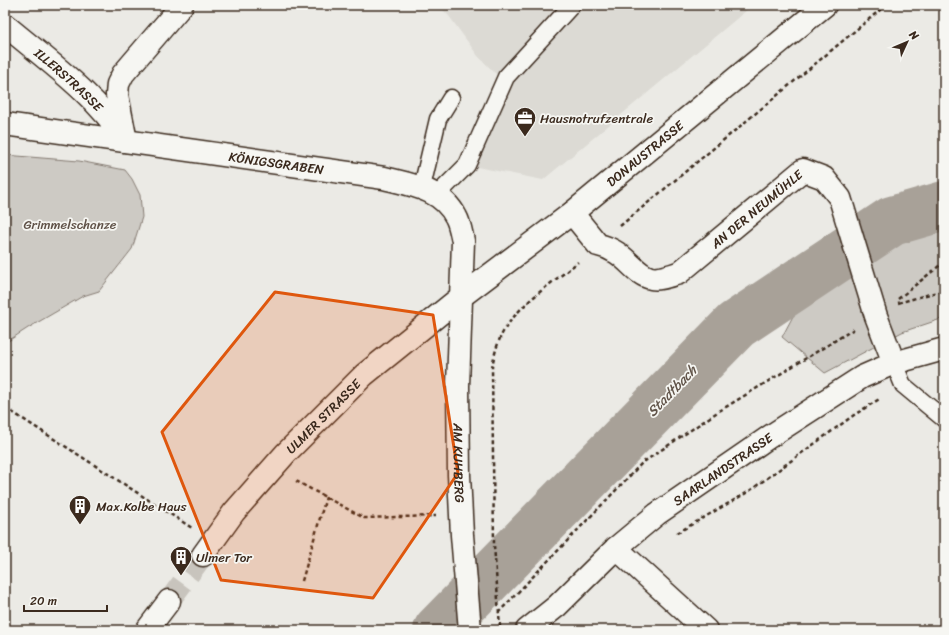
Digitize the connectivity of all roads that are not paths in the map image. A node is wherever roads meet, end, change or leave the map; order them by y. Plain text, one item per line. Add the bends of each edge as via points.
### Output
1 (182, 5) edge
2 (572, 5) edge
3 (825, 5) edge
4 (5, 25) edge
5 (451, 98) dead end
6 (5, 124) edge
7 (126, 141) junction
8 (430, 191) junction
9 (572, 213) junction
10 (462, 296) junction
11 (944, 349) edge
12 (894, 363) junction
13 (944, 419) edge
14 (208, 548) tunnel mouth
15 (616, 548) junction
16 (169, 601) tunnel mouth
17 (469, 620) edge
18 (147, 630) edge
19 (527, 630) edge
20 (706, 630) edge

1 - 7 street via 123,74 118,84
2 - 8 lane via 506,77 467,165
3 - 9 street, DONAUSTRASSE
4 - 7 street, ILLERSTRASSE via 91,98 115,124
5 - 8 lane via 438,120
6 - 7 street, KÖNIGSGRABEN
7 - 8 street, KÖNIGSGRABEN via 384,178
8 - 10 street via 442,198 457,218 463,241
9 - 10 street, DONAUSTRASSE
9 - 12 street, AN DER NEUMÜHLE via 598,245 610,247 643,275 661,278 679,273 803,170 824,178 840,198 860,267 882,311
10 - 14 street, ULMER STRASSE via 364,375 271,468
10 - 17 street, AM KUHBERG via 458,386 459,475
11 - 12 street, SAARLANDSTRASSE
12 - 13 lane via 903,385
12 - 15 street, SAARLANDSTRASSE via 862,378 762,441 657,514
15 - 19 street, SAARLANDSTRASSE via 557,606
15 - 20 street
16 - 18 street

